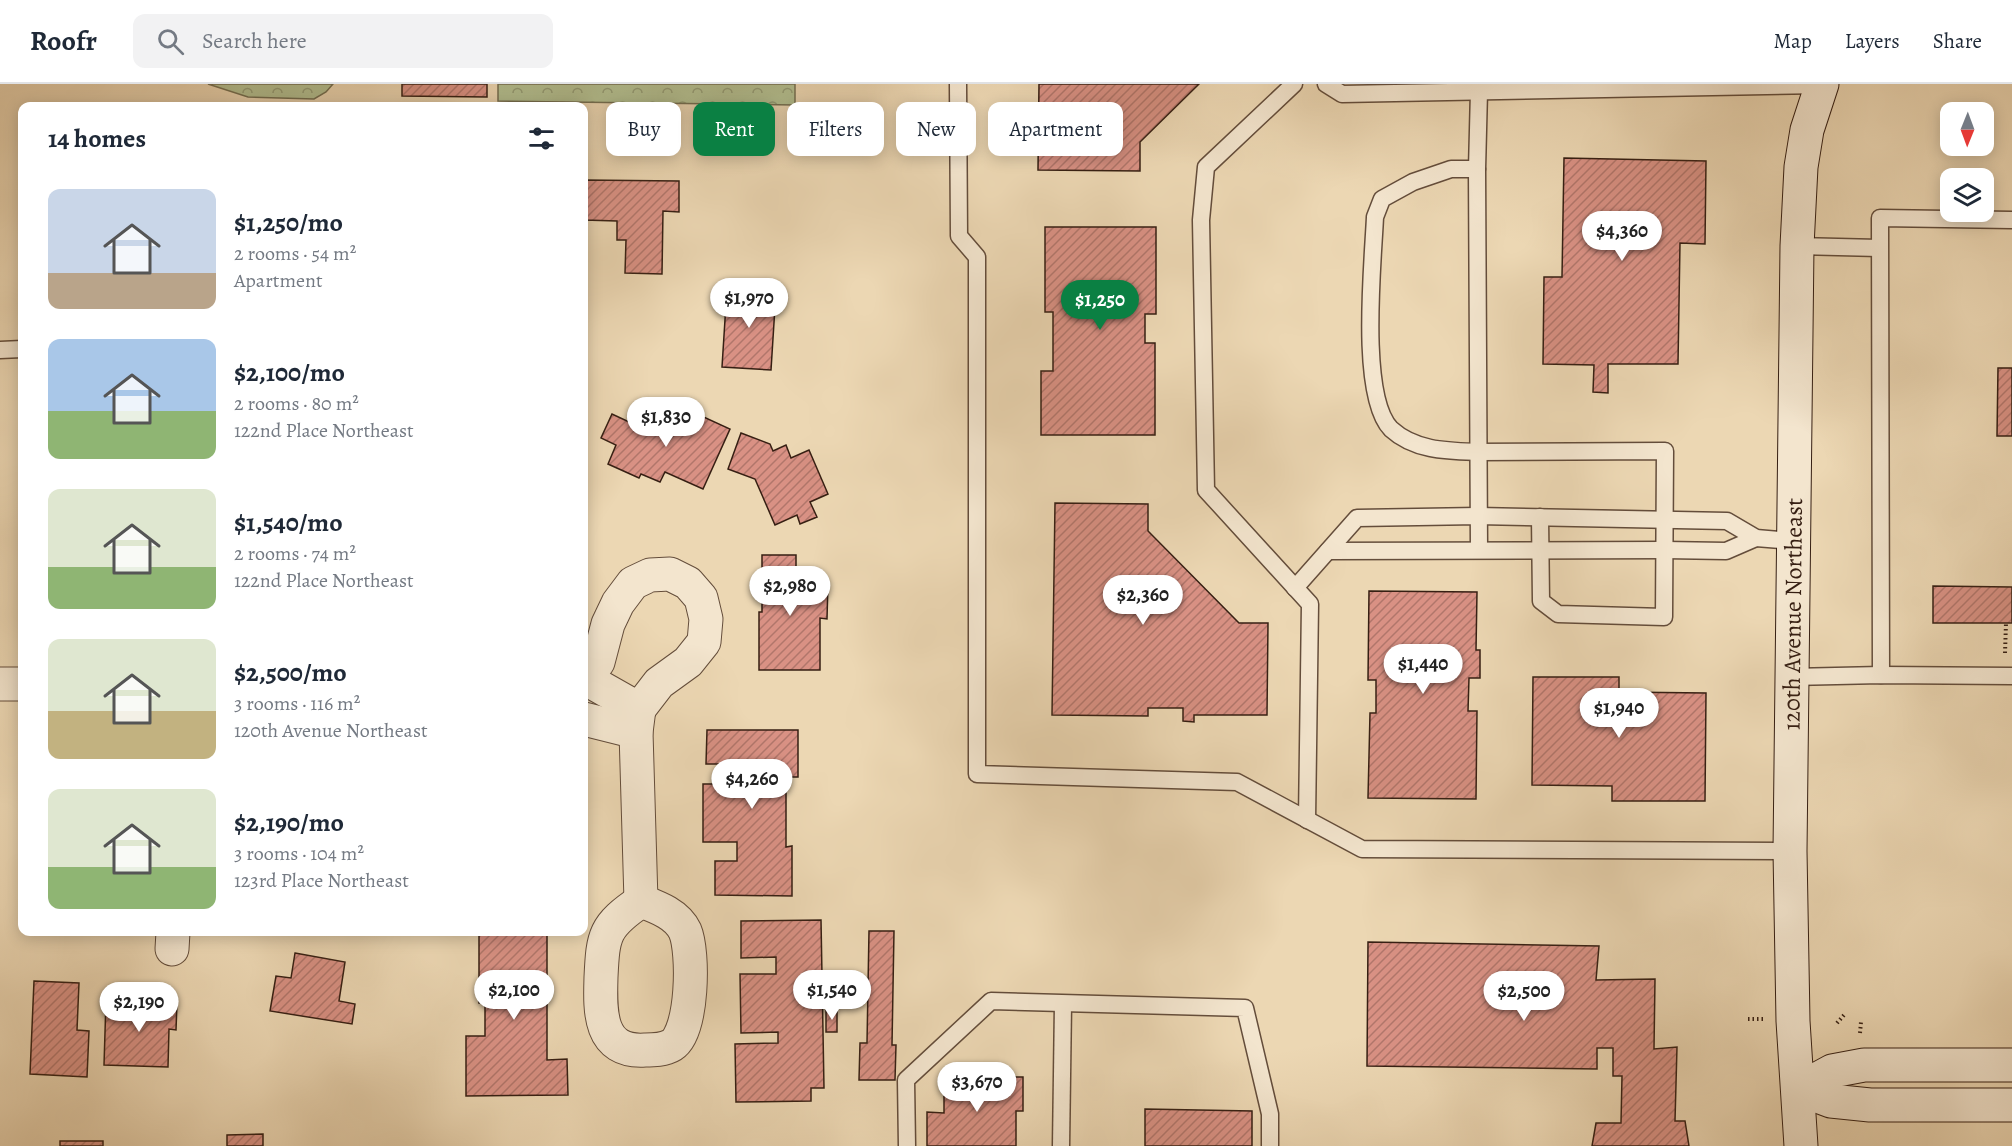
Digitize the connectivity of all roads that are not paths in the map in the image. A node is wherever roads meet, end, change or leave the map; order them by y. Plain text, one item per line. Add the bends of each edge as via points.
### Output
1 (958, 84) edge
2 (1294, 84) edge
3 (1326, 84) edge
4 (1822, 84) edge
5 (1479, 91) junction
6 (1477, 169) junction
7 (2012, 220) edge
8 (1797, 246) junction
9 (1880, 248) junction
10 (18, 348) edge
11 (0, 350) edge
12 (1478, 452) junction
13 (1479, 516) junction
14 (1540, 517) junction
15 (1665, 520) junction
16 (1756, 538) junction
17 (1793, 542) junction
18 (1479, 550) junction
19 (1539, 550) junction
20 (1665, 550) junction
21 (1328, 551) junction
22 (1295, 588) junction
23 (1881, 675) junction
24 (588, 676) edge
25 (2012, 676) edge
26 (1791, 677) junction
27 (588, 682) edge
28 (0, 684) edge
29 (18, 684) edge
30 (588, 719) edge
31 (637, 720) junction
32 (1307, 819) junction
33 (1790, 851) junction
34 (640, 901) dead end
35 (1063, 1004) junction
36 (2012, 1065) edge
37 (1799, 1089) junction
38 (2012, 1105) edge
39 (907, 1146) edge
40 (1061, 1146) edge
41 (1270, 1146) edge
42 (1801, 1146) edge

1 - 32 lane via 959,236 977,257 977,774 1237,782
2 - 22 lane via 1206,167 1200,220 1206,490
3 - 5 lane via 1342,94
4 - 5 lane
4 - 8 street, 120th Avenue Northeast via 1807,130 1801,167
5 - 6 lane
6 - 12 lane
6 - 12 lane via 1451,169 1413,182 1382,199 1375,217 1369,334 1377,400 1390,428 1427,448
7 - 9 lane via 1880,218
8 - 9 lane
8 - 17 street, 120th Avenue Northeast
9 - 23 lane
10 - 11 lane
12 - 13 lane
12 - 15 lane via 1665,452
13 - 14 lane
13 - 18 lane
13 - 21 lane via 1357,518
14 - 15 lane
14 - 19 lane
15 - 16 lane via 1727,521
15 - 20 lane
16 - 17 lane
16 - 20 lane via 1726,551
17 - 26 street, 120th Avenue Northeast
18 - 19 lane
18 - 21 lane
19 - 20 lane
19 - 20 lane via 1540,601 1558,614 1664,617
21 - 22 lane
22 - 32 lane via 1310,604
23 - 25 lane
23 - 26 lane
24 - 31 street via 598,662 618,603 633,583 650,575 670,574 688,583 701,598 706,619 704,642 688,662 659,683
26 - 33 street, 120th Avenue Northeast
27 - 31 street
28 - 29 street
30 - 31 street
31 - 34 street
32 - 33 lane via 1362,849
33 - 37 street, 120th Avenue Northeast via 1793,1021
35 - 39 lane via 991,1001 906,1080
35 - 40 lane
35 - 41 lane via 1245,1008 1270,1114
36 - 37 street via 1864,1065 1832,1071
37 - 38 street via 1831,1101 1870,1105
37 - 42 street, 120th Avenue Northeast

